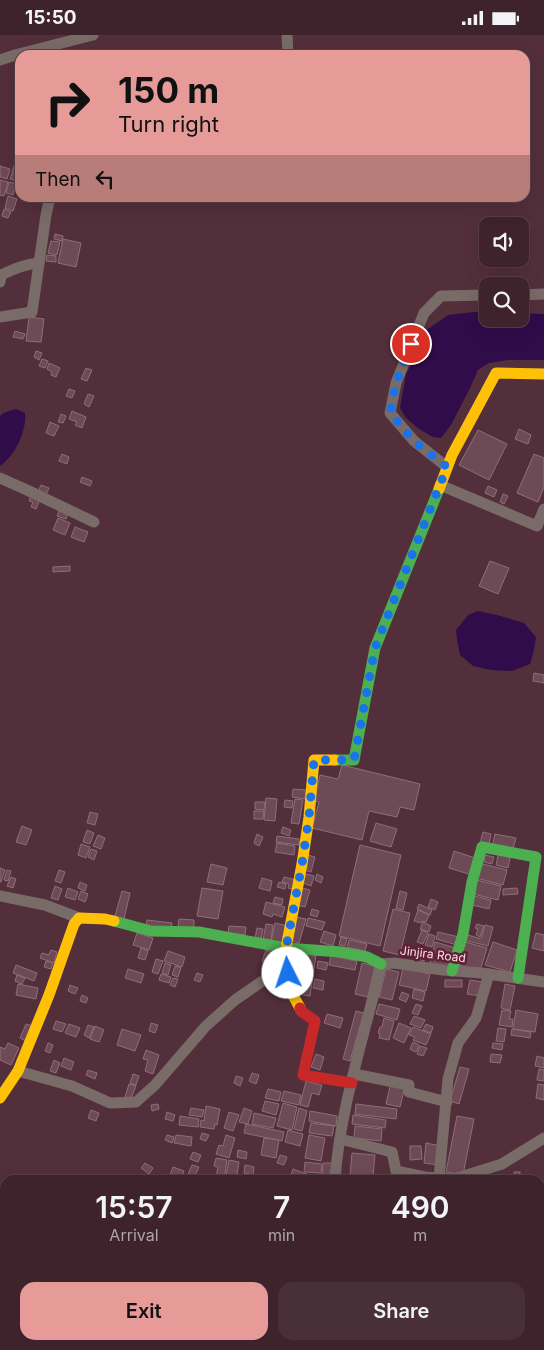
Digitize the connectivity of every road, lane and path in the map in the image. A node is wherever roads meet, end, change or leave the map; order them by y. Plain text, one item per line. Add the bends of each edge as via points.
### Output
1 (92, 35) edge
2 (287, 35) edge
3 (34, 50) edge
4 (288, 50) edge
5 (15, 55) edge
6 (0, 60) edge
7 (49, 202) edge
8 (39, 263) junction
9 (0, 281) edge
10 (544, 294) edge
11 (479, 295) edge
12 (529, 295) edge
13 (0, 317) edge
14 (544, 374) edge
15 (447, 467) junction
16 (0, 478) edge
17 (440, 485) junction
18 (544, 509) edge
19 (94, 522) dead end
20 (0, 896) edge
21 (79, 918) junction
22 (286, 948) junction
23 (381, 964) junction
24 (452, 971) junction
25 (288, 973) junction
26 (489, 974) junction
27 (518, 978) junction
28 (544, 982) edge
29 (18, 1071) junction
30 (353, 1078) junction
31 (0, 1098) edge
32 (447, 1101) junction
33 (544, 1138) edge
34 (340, 1139) junction
35 (335, 1175) edge
36 (415, 1175) edge
37 (439, 1175) edge
38 (467, 1175) edge

1 - 3 street
2 - 4 street
5 - 6 street
7 - 8 street
8 - 9 street via 18,267 1,275
8 - 13 street via 32,312
10 - 12 street
11 - 15 street via 441,296 424,313 396,383 390,413 414,441
14 - 15 street via 496,373
15 - 17 street
16 - 19 street
17 - 18 street via 537,526
17 - 22 street via 375,648 354,760 314,760 309,817
20 - 21 street via 45,905
21 - 22 street via 105,919 151,931 199,932
21 - 29 street
22 - 23 street via 342,952 367,957
22 - 25 street
23 - 24 street, Jinjira Road
23 - 30 street
24 - 26 street, Jinjira Road
24 - 27 street via 482,847 536,857
25 - 29 street via 261,982 235,1000 206,1026 136,1102 110,1103 72,1086
25 - 30 street via 289,988 301,1011 315,1021 303,1075
26 - 27 street, Jinjira Road
26 - 32 street via 476,1018 458,1043 448,1079
27 - 28 street, Jinjira Road
29 - 31 street
30 - 32 street via 409,1085 409,1092
30 - 34 street
32 - 37 street
33 - 38 street via 502,1164
34 - 35 street
34 - 36 street via 392,1152 396,1171

